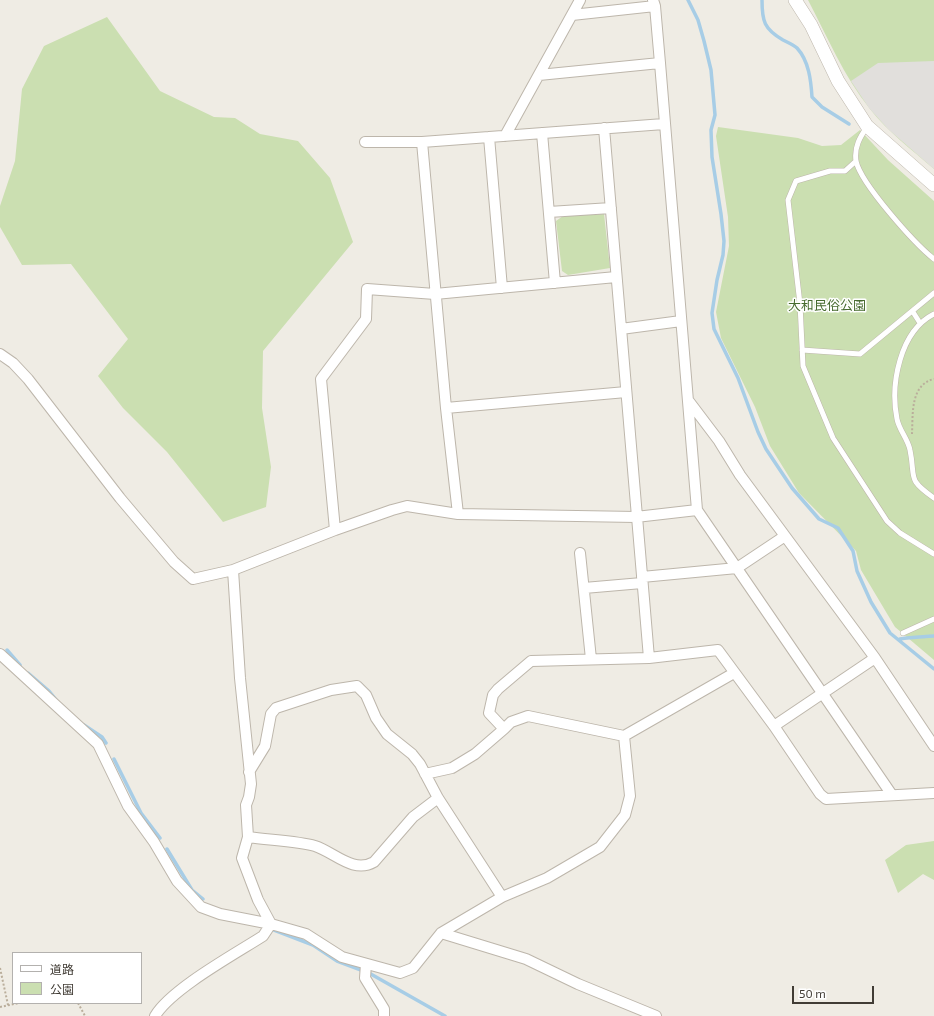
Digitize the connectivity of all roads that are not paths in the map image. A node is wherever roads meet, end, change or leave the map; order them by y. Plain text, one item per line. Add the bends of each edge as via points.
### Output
1 (580, 0) edge
2 (795, 0) edge
3 (654, 3) edge
4 (572, 15) junction
5 (660, 63) junction
6 (539, 75) junction
7 (664, 124) junction
8 (867, 126) junction
9 (604, 128) junction
10 (542, 133) junction
11 (505, 136) junction
12 (489, 137) junction
13 (365, 142) dead end
14 (422, 142) junction
15 (856, 161) junction
16 (934, 185) edge
17 (610, 208) junction
18 (549, 212) junction
19 (934, 259) edge
20 (616, 277) junction
21 (555, 283) junction
22 (502, 288) junction
23 (934, 293) edge
24 (435, 294) junction
25 (913, 312) junction
26 (934, 314) edge
27 (681, 321) junction
28 (920, 322) junction
29 (621, 329) junction
30 (802, 350) junction
31 (0, 354) edge
32 (626, 392) junction
33 (688, 400) junction
34 (446, 408) junction
35 (934, 498) edge
36 (697, 510) junction
37 (458, 514) junction
38 (636, 517) junction
39 (335, 530) junction
40 (785, 536) junction
41 (580, 553) dead end
42 (934, 554) edge
43 (737, 568) junction
44 (233, 570) junction
45 (642, 580) junction
46 (584, 588) junction
47 (934, 618) edge
48 (903, 633) dead end
49 (0, 654) edge
50 (649, 658) junction
51 (875, 658) junction
52 (590, 660) junction
53 (734, 673) junction
54 (822, 693) junction
55 (774, 726) junction
56 (504, 729) junction
57 (624, 736) junction
58 (934, 746) edge
59 (249, 772) junction
60 (425, 774) junction
61 (934, 793) edge
62 (892, 795) junction
63 (438, 798) junction
64 (248, 837) junction
65 (502, 897) junction
66 (271, 924) junction
67 (441, 933) junction
68 (365, 968) junction
69 (155, 1016) edge
70 (384, 1016) edge
71 (656, 1016) edge

1 - 4 street
2 - 8 street via 811,25 838,81
3 - 4 street
3 - 5 street
4 - 6 street
5 - 6 street
5 - 7 street
6 - 11 street
7 - 9 street
7 - 27 street
8 - 15 lane via 858,140
8 - 16 street
9 - 10 street
9 - 17 street
10 - 11 street
10 - 18 street
11 - 12 street
12 - 14 street
12 - 22 street
13 - 14 street
14 - 24 street
15 - 19 lane via 864,179 880,200 922,249
15 - 30 lane via 845,171 830,171 796,181 788,200 800,304
17 - 18 street
17 - 20 street
18 - 21 street
20 - 21 street
20 - 29 street
21 - 22 street
22 - 24 street
23 - 25 lane
24 - 34 street
24 - 39 street via 367,289 366,319 321,379
25 - 28 lane
25 - 30 lane via 860,354
26 - 28 lane
27 - 29 street
27 - 33 street
28 - 35 lane via 908,342 894,393 897,421 910,449 912,474 918,487
29 - 32 street
30 - 42 lane via 803,366 833,438 866,491 887,521 906,537
31 - 44 street via 28,379 120,498 188,576 200,579
32 - 34 street
32 - 38 street
33 - 36 street
33 - 40 street
34 - 37 street
36 - 38 street
36 - 43 street
37 - 38 street
37 - 39 street via 407,506
38 - 45 street
39 - 44 street
40 - 43 street
40 - 51 street
41 - 46 street
43 - 45 street
43 - 54 street
44 - 59 street
45 - 46 street
45 - 50 street
46 - 52 street
47 - 48 lane
49 - 66 street via 98,744 128,806 154,842 177,881 201,907 220,914
50 - 52 street
50 - 53 street via 718,650
51 - 54 street
51 - 58 street
52 - 56 street via 531,662 503,684 493,695 489,713
53 - 55 street
53 - 57 street
54 - 55 street
54 - 62 street
55 - 62 street via 826,799
56 - 57 street via 511,722 528,716
56 - 60 street via 475,754 452,768
57 - 65 street via 630,796 625,815 610,836 600,847 547,878
59 - 60 street via 265,746 271,714 276,708 331,690 357,686 366,695 376,718 387,734 412,754
59 - 64 street via 250,790 246,805
60 - 63 street
61 - 62 street
63 - 64 street via 413,817 374,862 367,866 358,866 315,846
63 - 65 street
64 - 66 street via 242,858 258,900
65 - 67 street
66 - 68 street via 306,934
66 - 69 street via 263,936 180,990
67 - 68 street via 413,968 400,973
67 - 71 street via 526,958 578,984
68 - 70 street via 365,978 384,1009

